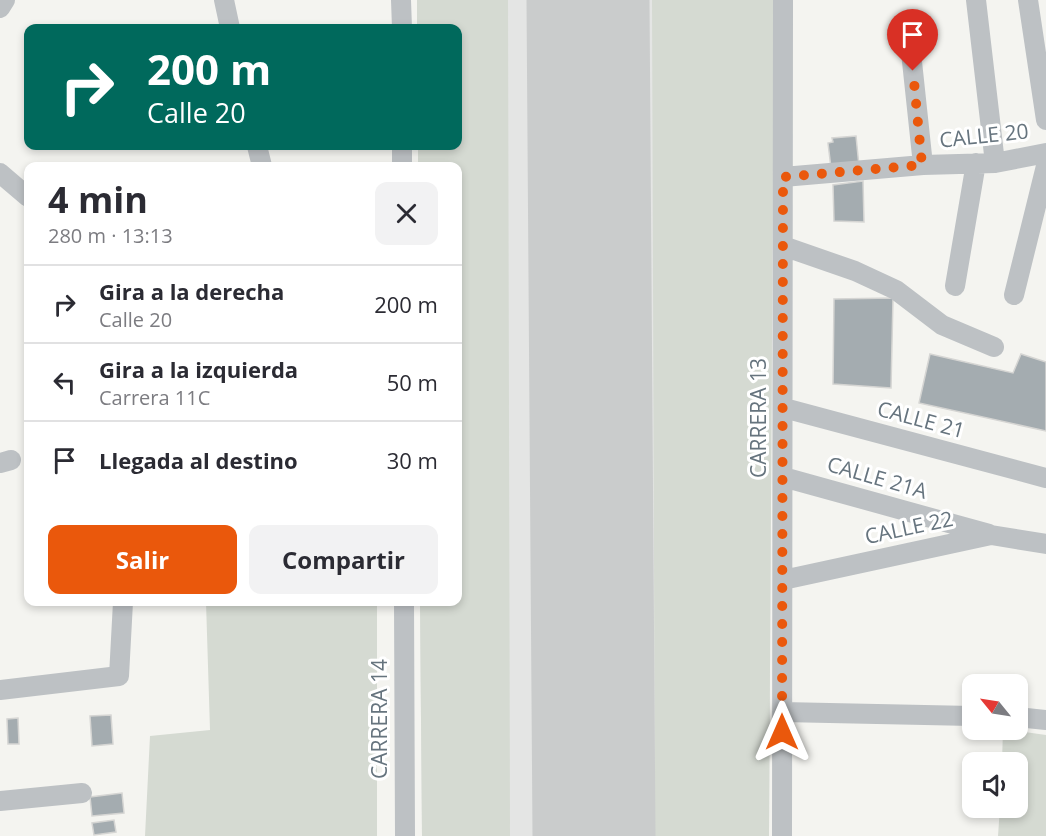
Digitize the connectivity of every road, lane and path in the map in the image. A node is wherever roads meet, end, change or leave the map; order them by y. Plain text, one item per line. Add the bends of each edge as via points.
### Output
1 (224, 0) edge
2 (401, 0) edge
3 (783, 0) edge
4 (976, 0) edge
5 (1029, 0) edge
6 (230, 24) edge
7 (402, 24) edge
8 (908, 24) dead end
9 (1046, 120) edge
10 (1046, 153) edge
11 (996, 163) junction
12 (976, 164) junction
13 (922, 165) junction
14 (1046, 166) edge
15 (0, 174) edge
16 (783, 177) junction
17 (24, 194) edge
18 (783, 246) junction
19 (955, 286) dead end
20 (1014, 295) dead end
21 (994, 347) dead end
22 (784, 408) junction
23 (783, 477) junction
24 (1046, 478) edge
25 (992, 535) junction
26 (1046, 544) edge
27 (783, 580) junction
28 (123, 606) edge
29 (404, 606) edge
30 (0, 690) edge
31 (782, 712) junction
32 (962, 716) edge
33 (1028, 718) edge
34 (1046, 720) edge
35 (82, 793) dead end
36 (0, 801) edge
37 (405, 836) edge
38 (782, 836) edge

1 - 6 street
2 - 7 street
3 - 16 street, CARRERA 13
4 - 11 street
5 - 9 street
8 - 13 street
10 - 11 street, CALLE 20
11 - 12 street, CALLE 20
12 - 13 street, CALLE 20
12 - 19 street
13 - 16 street, CALLE 20
14 - 20 street
15 - 17 street
16 - 18 street, CARRERA 13
18 - 21 street via 896,290 942,325
18 - 22 street, CARRERA 13
22 - 23 street, CARRERA 13
22 - 24 street, CALLE 21
23 - 25 street, CALLE 21A
23 - 27 street, CARRERA 13
25 - 26 street, CALLE 22
25 - 27 street, CALLE 22
27 - 31 street, CARRERA 13
28 - 30 street via 119,676
29 - 37 street, CARRERA 14
31 - 32 street
31 - 38 street, CARRERA 13
33 - 34 street
35 - 36 street

